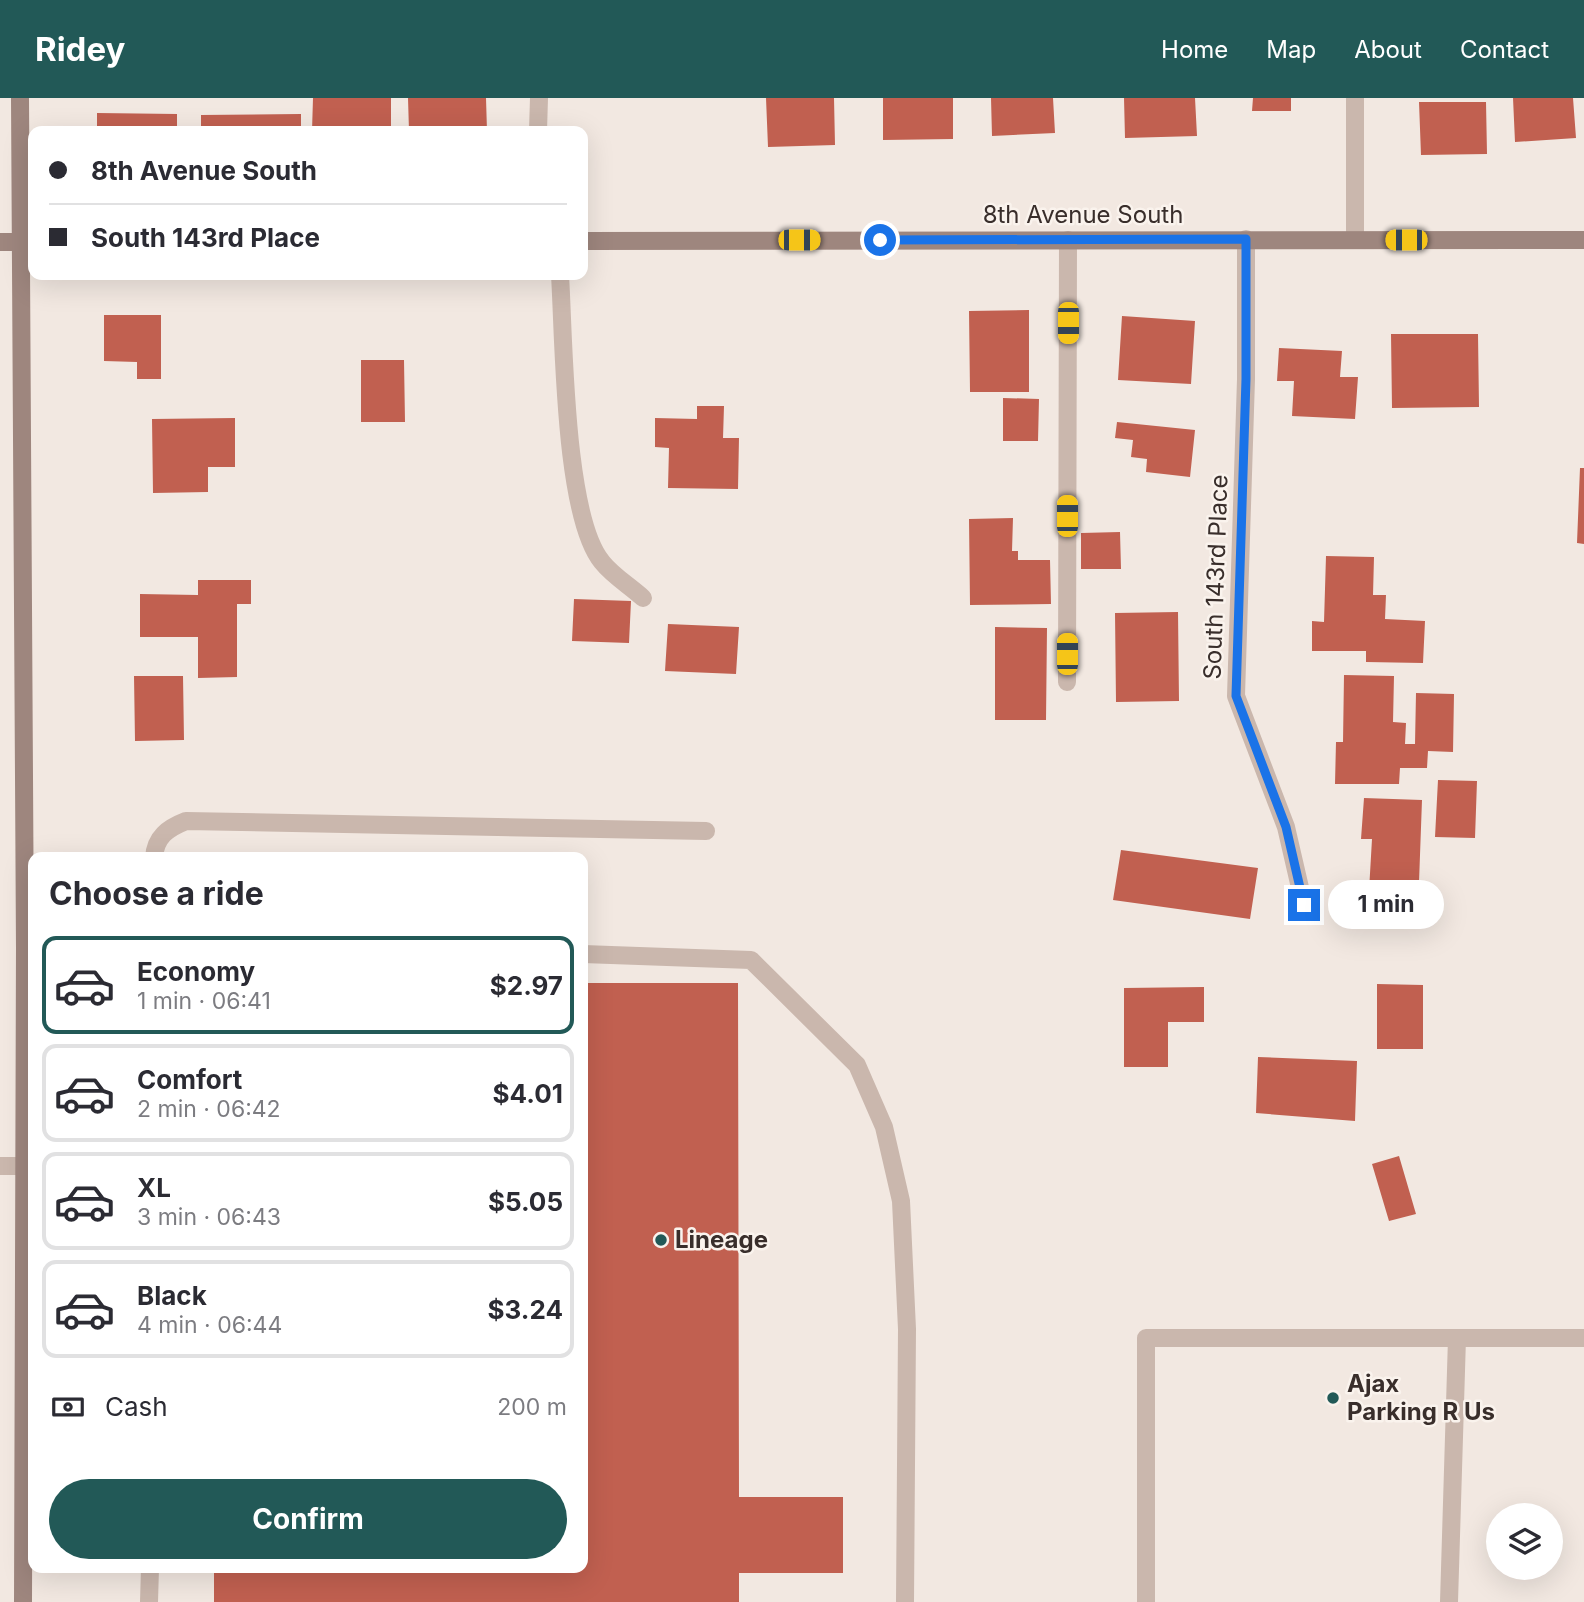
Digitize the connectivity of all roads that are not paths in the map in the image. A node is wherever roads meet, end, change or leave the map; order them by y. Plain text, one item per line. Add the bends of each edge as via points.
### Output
1 (20, 98) edge
2 (539, 98) edge
3 (1355, 98) edge
4 (538, 126) edge
5 (1246, 239) junction
6 (1356, 239) junction
7 (1068, 240) junction
8 (1584, 240) edge
9 (588, 241) edge
10 (0, 242) edge
11 (27, 242) edge
12 (560, 280) edge
13 (643, 597) dead end
14 (1067, 682) dead end
15 (706, 831) dead end
16 (29, 852) edge
17 (155, 852) edge
18 (1304, 905) dead end
19 (588, 954) edge
20 (28, 991) edge
21 (0, 1166) edge
22 (24, 1166) junction
23 (1457, 1338) junction
24 (1584, 1338) edge
25 (28, 1564) edge
26 (150, 1573) edge
27 (23, 1602) edge
28 (149, 1602) edge
29 (905, 1602) edge
30 (1146, 1602) edge
31 (1449, 1602) edge

1 - 11 street
2 - 4 street
3 - 6 street
5 - 6 street, 8th Avenue South
5 - 7 street, 8th Avenue South
5 - 18 street, South 143rd Place via 1236,696 1286,827
6 - 8 street, 8th Avenue South
7 - 9 street, 8th Avenue South
7 - 14 street
10 - 11 street
11 - 16 street
12 - 13 street via 569,435 583,527 602,562
15 - 17 street via 186,821 166,829
19 - 29 street via 751,960 857,1065 884,1127 901,1201 907,1329
20 - 22 street
21 - 22 street
22 - 25 street
23 - 24 street
23 - 30 street via 1146,1338
23 - 31 street
25 - 27 street
26 - 28 street

